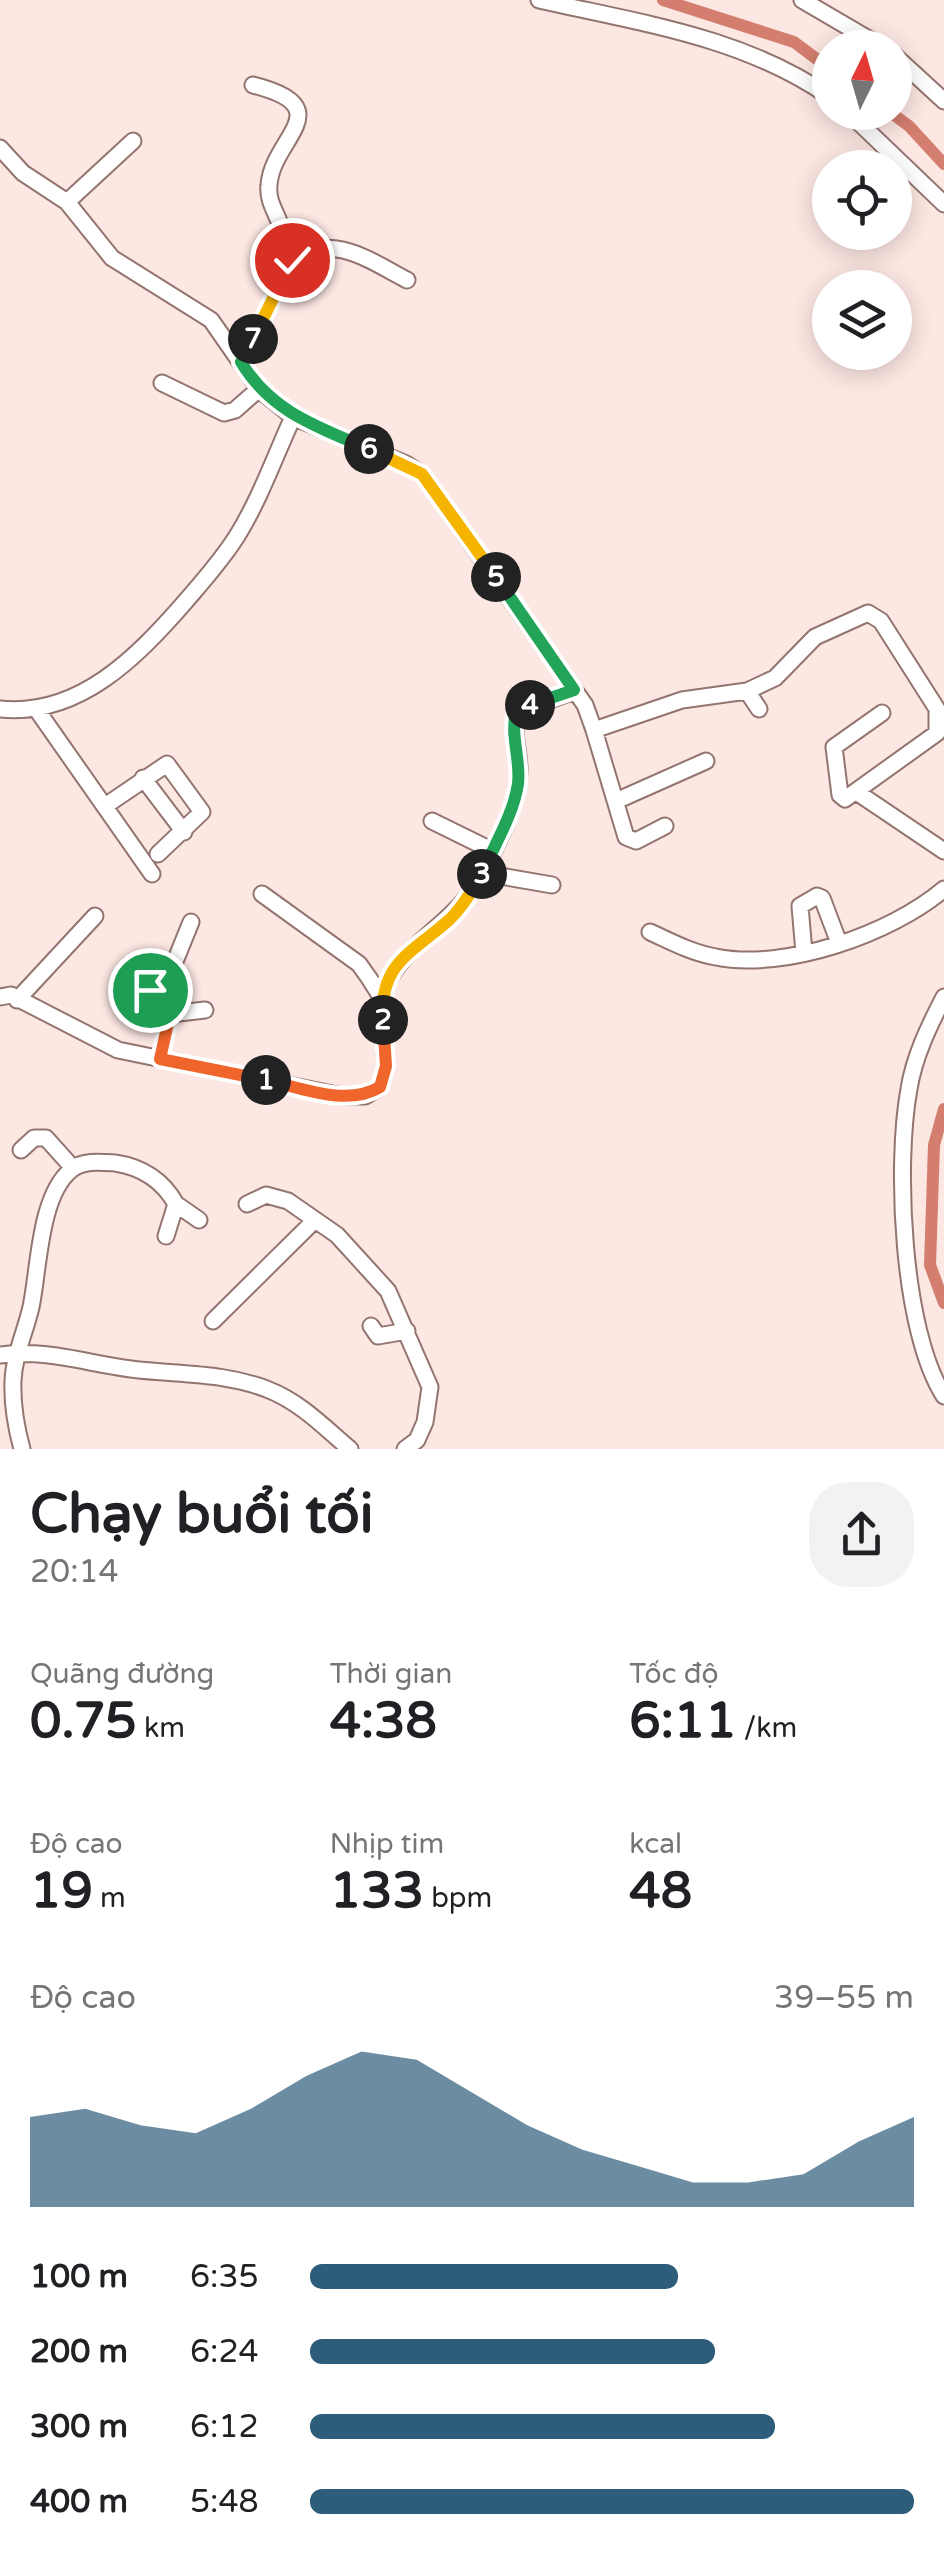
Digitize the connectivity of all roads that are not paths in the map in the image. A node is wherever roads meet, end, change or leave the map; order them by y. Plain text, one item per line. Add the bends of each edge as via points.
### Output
1 (540, 0) edge
2 (802, 0) edge
3 (853, 30) edge
4 (912, 72) edge
5 (252, 84) dead end
6 (812, 86) edge
7 (944, 101) edge
8 (867, 130) edge
9 (133, 141) dead end
10 (0, 148) edge
11 (6, 165) edge
12 (67, 202) junction
13 (944, 204) edge
14 (284, 277) junction
15 (407, 280) dead end
16 (241, 362) junction
17 (162, 383) dead end
18 (258, 390) junction
19 (293, 417) junction
20 (574, 690) junction
21 (747, 691) junction
22 (759, 708) dead end
23 (0, 709) edge
24 (37, 710) junction
25 (882, 714) dead end
26 (594, 730) junction
27 (706, 761) dead end
28 (143, 778) junction
29 (858, 793) junction
30 (616, 801) junction
31 (104, 806) junction
32 (432, 821) dead end
33 (666, 826) dead end
34 (184, 832) junction
35 (491, 850) junction
36 (944, 852) edge
37 (158, 854) dead end
38 (483, 873) junction
39 (152, 874) dead end
40 (552, 886) dead end
41 (944, 889) edge
42 (262, 894) dead end
43 (95, 916) dead end
44 (191, 922) dead end
45 (650, 932) dead end
46 (839, 943) junction
47 (804, 954) junction
48 (136, 974) dead end
49 (0, 981) edge
50 (9, 997) edge
51 (381, 997) junction
52 (944, 997) edge
53 (164, 1008) junction
54 (205, 1010) dead end
55 (160, 1059) junction
56 (20, 1150) dead end
57 (73, 1168) junction
58 (176, 1204) junction
59 (247, 1204) dead end
60 (199, 1220) dead end
61 (315, 1220) junction
62 (166, 1236) dead end
63 (213, 1321) dead end
64 (371, 1326) dead end
65 (407, 1331) junction
66 (8, 1354) edge
67 (944, 1396) edge
68 (22, 1449) edge
69 (350, 1449) edge
70 (405, 1449) edge

1 - 6 street via 726,43
2 - 3 street
4 - 7 street
5 - 14 street via 288,96 295,105 296,122 268,189 282,232
8 - 13 street
9 - 12 street
10 - 11 street
11 - 12 street
12 - 16 street via 112,258 211,320
14 - 15 street via 302,252 339,248
14 - 16 street
16 - 18 street
17 - 18 street via 224,414
18 - 19 street
19 - 20 street via 422,474
19 - 24 street via 238,534 143,650 109,678
20 - 26 street
20 - 35 street via 516,712 517,789
21 - 22 street
21 - 26 street via 682,700
21 - 29 street via 775,678 815,637 875,614 940,719 938,733
23 - 24 street
24 - 31 street
25 - 29 street via 834,747 840,796
26 - 30 street
27 - 30 street
28 - 31 street
28 - 34 street
28 - 34 street via 167,764 202,812
29 - 36 street
30 - 33 street via 630,841
31 - 39 street
32 - 35 street
34 - 37 street
35 - 38 street
38 - 40 street
38 - 51 street via 451,918 404,955
41 - 46 street via 908,916
42 - 51 street via 360,964
43 - 50 street
44 - 53 street
45 - 47 street via 720,958
46 - 47 street
46 - 47 street via 817,896 800,906
48 - 53 street
49 - 50 street
50 - 55 street via 100,1044
51 - 55 street via 386,1066 380,1087 365,1096
52 - 67 street via 918,1055 902,1134 912,1300 922,1346
53 - 54 street
53 - 55 street
56 - 57 street via 34,1138 46,1138
57 - 58 street via 127,1165 155,1178
57 - 66 street via 50,1206 32,1306
58 - 60 street
58 - 62 street
59 - 61 street via 278,1196
61 - 63 street
61 - 65 street via 350,1247 388,1291
64 - 65 street via 378,1336
65 - 70 street via 430,1387 426,1422
66 - 68 street
66 - 69 street via 48,1352 133,1370 239,1380 301,1408

